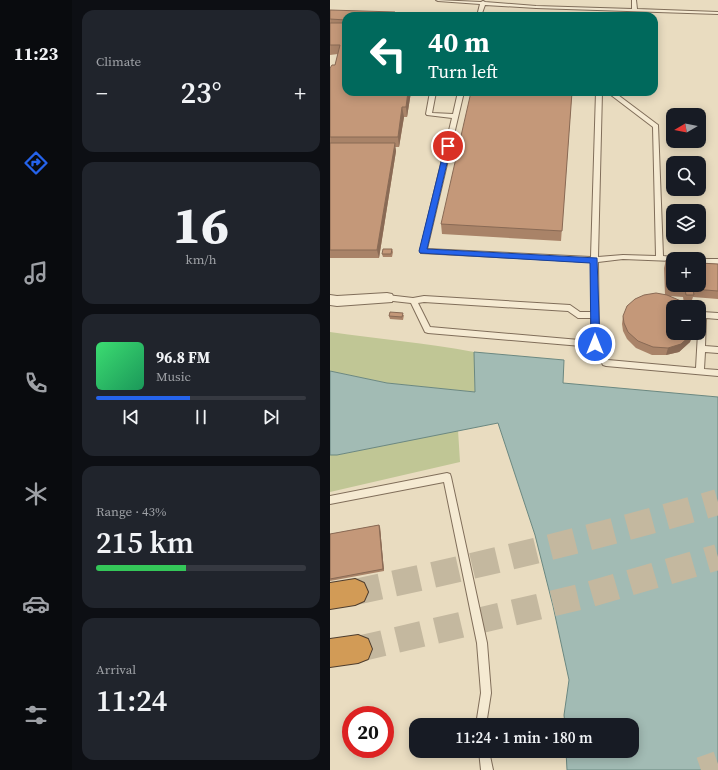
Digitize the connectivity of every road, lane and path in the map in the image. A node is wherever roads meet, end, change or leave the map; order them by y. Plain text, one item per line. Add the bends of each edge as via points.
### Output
1 (438, 0) edge
2 (634, 0) edge
3 (483, 2) junction
4 (520, 3) edge
5 (602, 9) joint
6 (635, 10) junction
7 (480, 12) edge
8 (718, 12) edge
9 (431, 96) edge
10 (460, 96) edge
11 (599, 96) edge
12 (615, 96) edge
13 (455, 116) junction
14 (660, 258) junction
15 (666, 258) edge
16 (594, 260) junction
17 (706, 261) edge
18 (718, 262) edge
19 (387, 298) joint
20 (330, 300) edge
21 (413, 301) junction
22 (596, 315) junction
23 (718, 316) edge
24 (595, 344) junction
25 (701, 349) junction
26 (718, 350) edge
27 (700, 372) junction
28 (718, 373) edge
29 (330, 500) edge
30 (358, 649) tunnel mouth
31 (330, 653) edge
32 (482, 718) edge
33 (485, 758) edge
34 (487, 770) edge

1 - 3 lane
2 - 6 lane
3 - 4 lane
3 - 7 lane
4 - 5 lane
5 - 6 lane
6 - 8 lane
9 - 13 lane via 429,114
10 - 13 lane
11 - 16 lane
12 - 14 lane via 656,126
13 - 16 lane via 423,251
14 - 15 lane
14 - 16 lane via 623,257
16 - 22 lane
17 - 18 lane
19 - 20 street
19 - 21 lane
21 - 22 lane via 424,299 570,308 578,315
21 - 24 lane via 428,330
22 - 24 lane
23 - 25 lane via 702,315
24 - 27 lane via 606,364
25 - 26 lane
25 - 27 lane
27 - 28 lane
29 - 32 lane via 447,477 482,643 486,693
30 - 31 highway
33 - 34 lane

